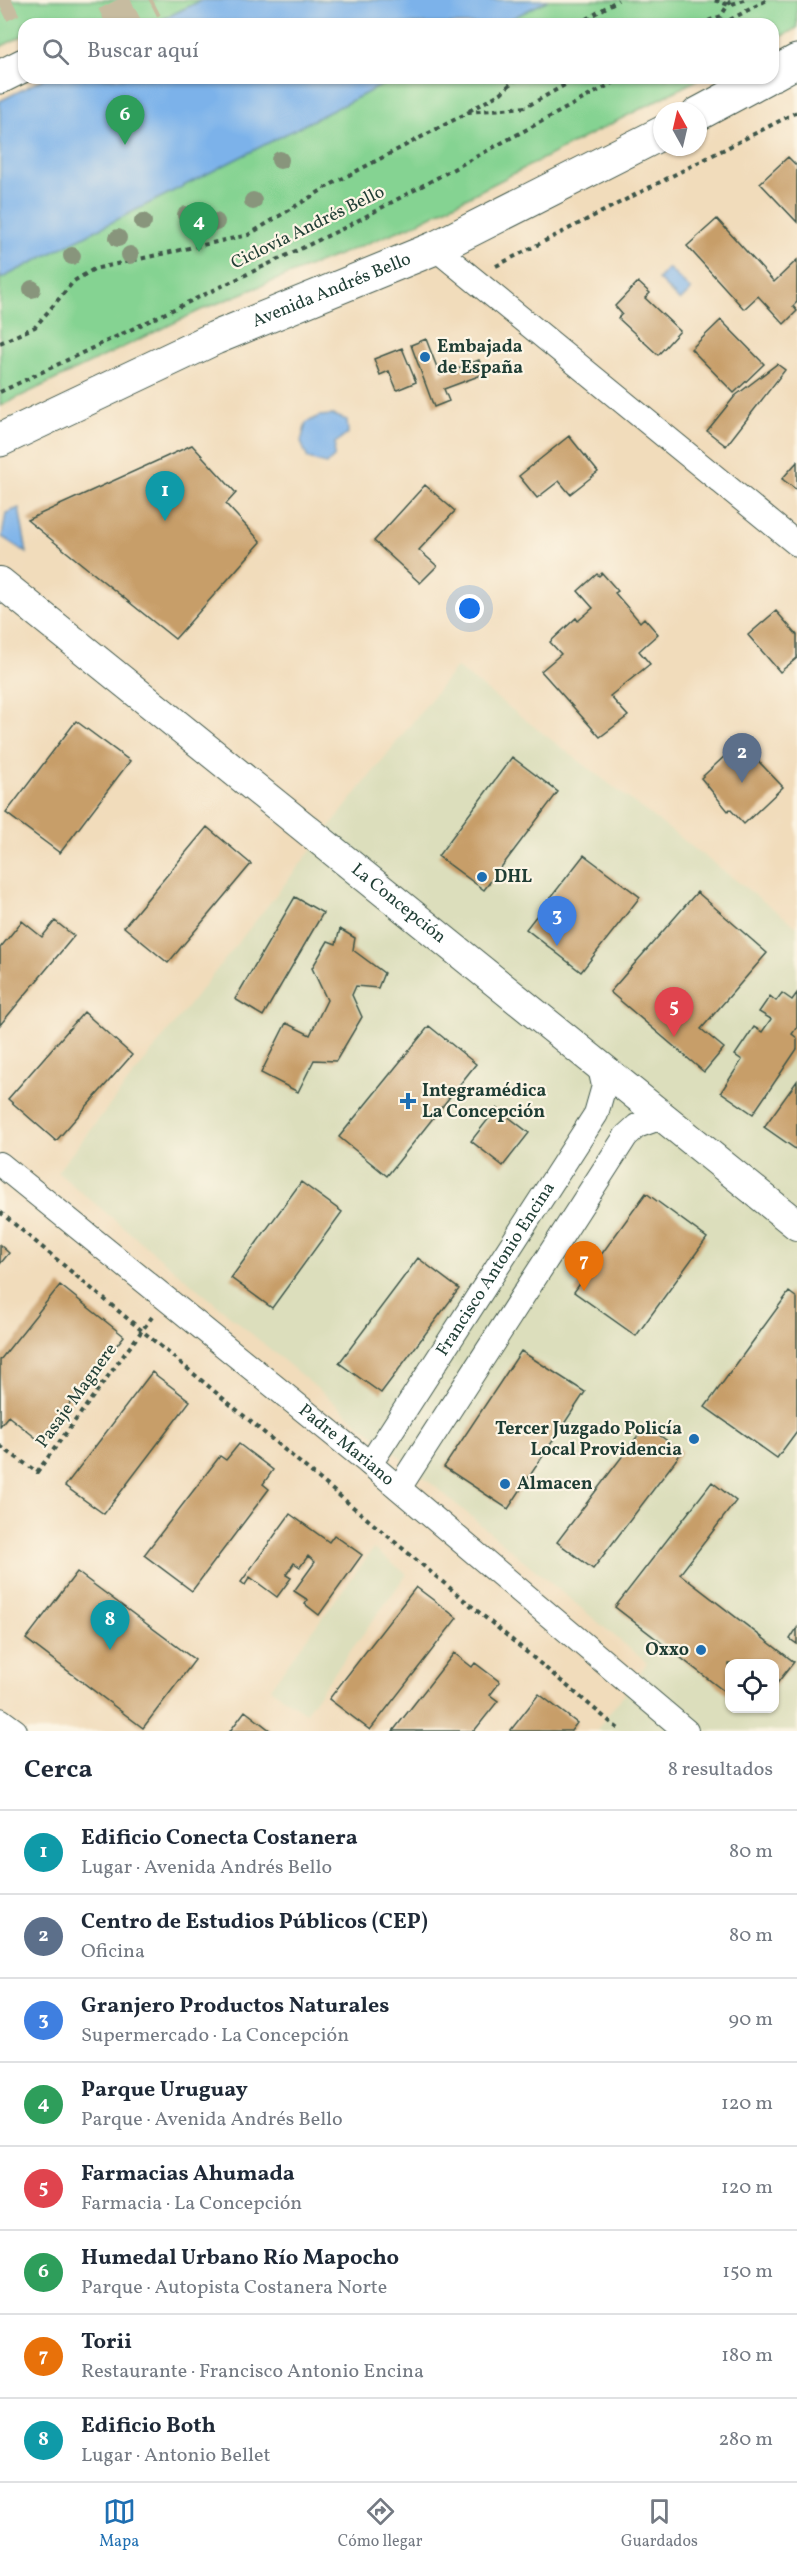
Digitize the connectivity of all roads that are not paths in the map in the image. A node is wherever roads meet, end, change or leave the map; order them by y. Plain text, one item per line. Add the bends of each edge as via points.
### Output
1 (797, 61) edge
2 (18, 68) edge
3 (779, 71) edge
4 (0, 77) edge
5 (754, 84) edge
6 (707, 109) edge
7 (653, 137) edge
8 (435, 248) junction
9 (0, 440) edge
10 (797, 544) edge
11 (0, 582) edge
12 (600, 1068) junction
13 (662, 1117) junction
14 (574, 1150) junction
15 (0, 1164) edge
16 (604, 1169) junction
17 (797, 1225) edge
18 (370, 1464) junction
19 (399, 1488) junction
20 (0, 1720) edge
21 (15, 1731) edge
22 (686, 1731) edge

1 - 3 main road
2 - 4 main road
5 - 6 main road
7 - 8 main road, Avenida Andrés Bello
8 - 9 main road, Avenida Andrés Bello via 215,338
8 - 10 street
11 - 12 street, La Concepción
12 - 13 street, La Concepción
12 - 14 street, Francisco Antonio Encina via 602,1101
13 - 16 street, Francisco Antonio Encina via 637,1126
13 - 17 street, La Concepción
14 - 16 street via 590,1142 598,1145 607,1160
14 - 18 street, Francisco Antonio Encina
15 - 18 street, Padre Mariano
16 - 19 street, Francisco Antonio Encina
18 - 19 street, Padre Mariano
19 - 22 street, Padre Mariano
20 - 21 street

